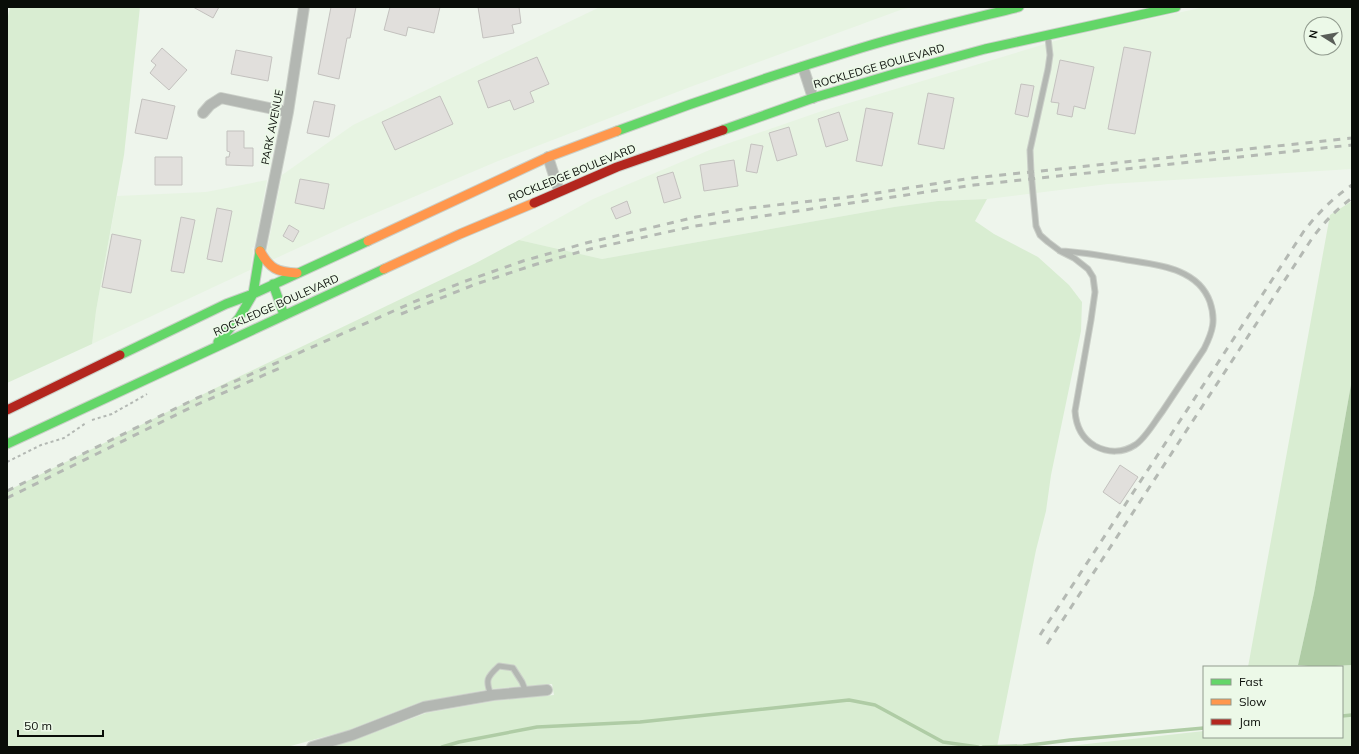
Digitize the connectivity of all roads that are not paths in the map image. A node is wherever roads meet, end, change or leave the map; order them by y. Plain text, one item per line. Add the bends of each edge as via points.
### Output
1 (304, 7) edge
2 (1019, 7) edge
3 (1176, 7) edge
4 (1047, 35) junction
5 (803, 67) junction
6 (813, 98) junction
7 (203, 112) dead end
8 (288, 112) junction
9 (548, 157) junction
10 (559, 191) junction
11 (260, 251) junction
12 (1060, 251) junction
13 (299, 273) junction
14 (274, 284) junction
15 (253, 294) junction
16 (284, 315) junction
17 (214, 346) junction
18 (7, 410) edge
19 (7, 444) edge
20 (547, 690) dead end
21 (526, 692) junction
22 (491, 695) junction
23 (312, 747) edge

1 - 8 street, PARK AVENUE
2 - 5 main road, ROCKLEDGE BOULEVARD via 918,32
3 - 4 main road, ROCKLEDGE BOULEVARD
4 - 6 main road, ROCKLEDGE BOULEVARD via 985,49
4 - 12 lane via 1050,55 1030,150 1031,172 1036,226 1040,235
5 - 6 street
5 - 9 main road, ROCKLEDGE BOULEVARD via 691,104
6 - 10 main road, ROCKLEDGE BOULEVARD via 645,157
7 - 8 street via 221,98
8 - 11 street, PARK AVENUE
9 - 10 street
9 - 13 main road, ROCKLEDGE BOULEVARD
10 - 16 main road, ROCKLEDGE BOULEVARD
11 - 13 main road via 272,268
11 - 15 main road
12 - 12 lane via 1088,269 1095,292 1075,411 1080,433 1089,442 1109,452 1136,445 1148,431 1211,335 1214,321 1208,295 1201,284 1181,272 1150,263 1083,252
13 - 14 main road, ROCKLEDGE BOULEVARD
14 - 15 main road, ROCKLEDGE BOULEVARD
14 - 16 main road
15 - 17 main road via 239,318
15 - 18 main road, ROCKLEDGE BOULEVARD via 226,304
16 - 17 main road, ROCKLEDGE BOULEVARD
17 - 19 main road, ROCKLEDGE BOULEVARD
20 - 21 street
21 - 22 street
21 - 22 lane via 514,668 499,666 489,675 488,686
22 - 23 street via 424,707 352,735

